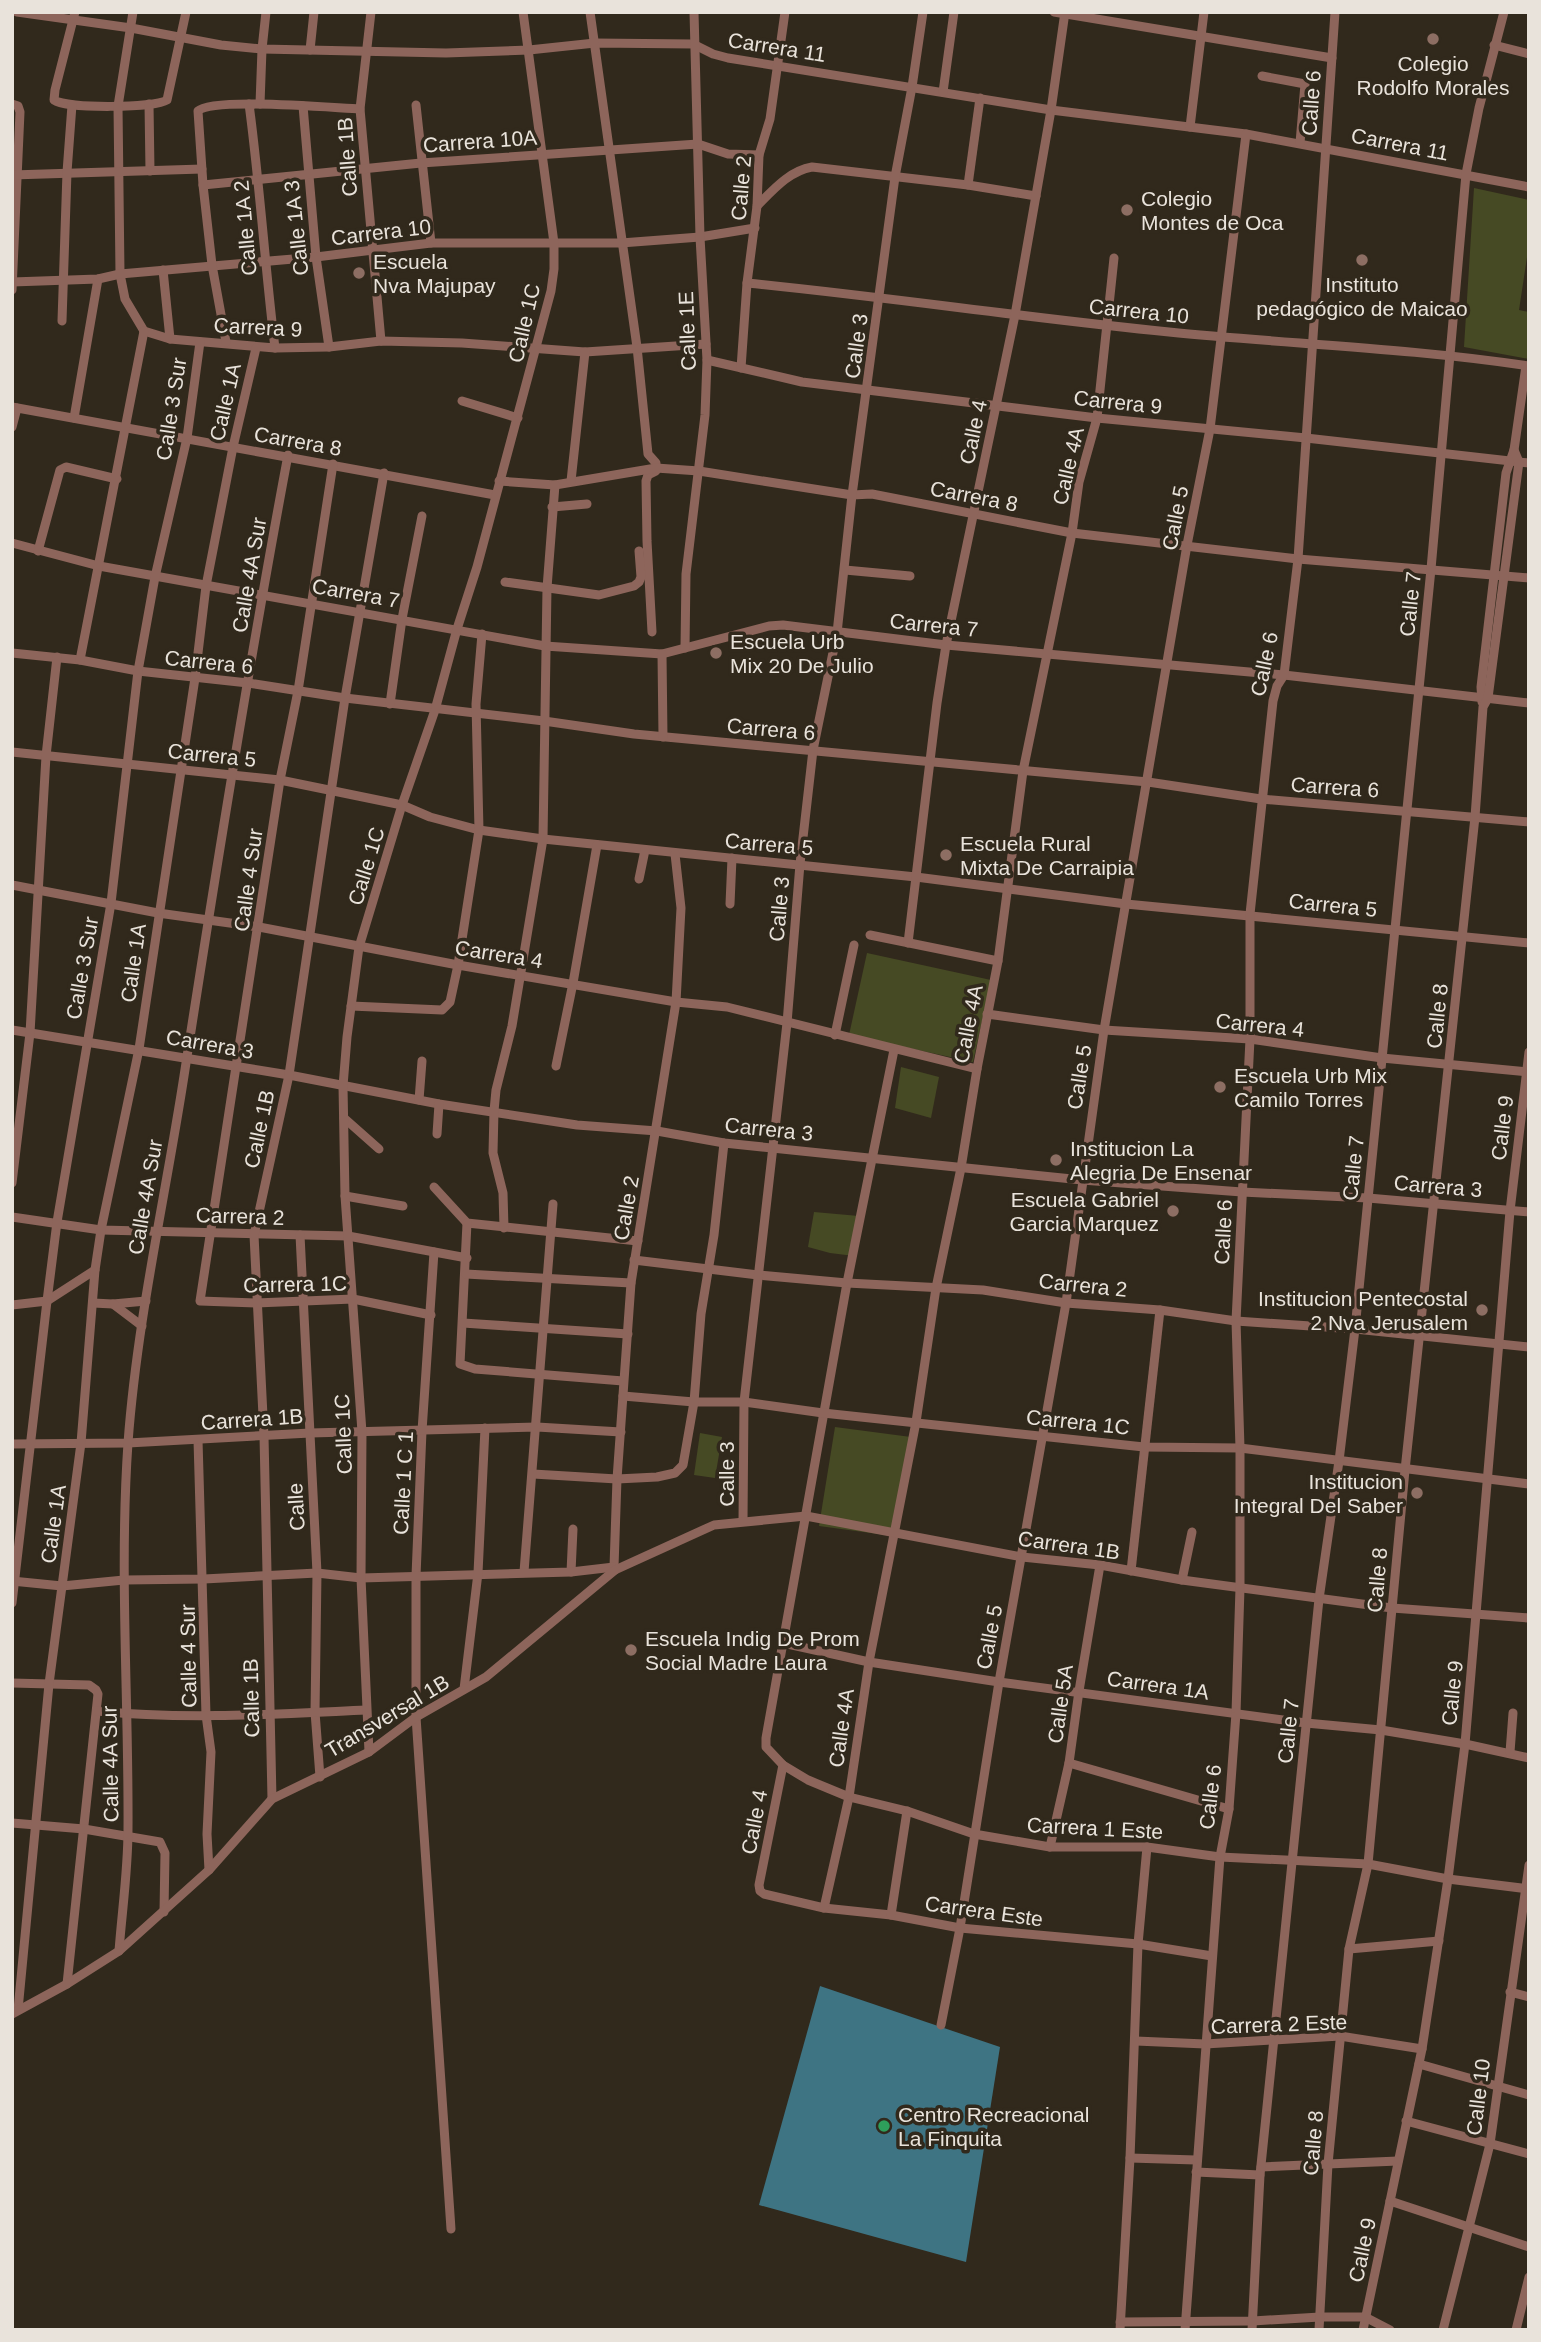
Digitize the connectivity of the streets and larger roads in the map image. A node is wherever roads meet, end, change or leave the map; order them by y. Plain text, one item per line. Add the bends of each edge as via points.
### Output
1 (17, 12) edge
2 (133, 12) edge
3 (186, 12) edge
4 (266, 12) edge
5 (314, 12) edge
6 (371, 12) edge
7 (523, 12) edge
8 (590, 12) edge
9 (694, 12) edge
10 (785, 12) edge
11 (923, 12) edge
12 (954, 12) edge
13 (1054, 12) edge
14 (1203, 12) edge
15 (1335, 12) edge
16 (1504, 12) edge
17 (1065, 13) edge
18 (74, 16) edge
19 (131, 28) junction
20 (1201, 37) junction
21 (179, 38) junction
22 (595, 43) junction
23 (693, 44) junction
24 (1494, 45) junction
25 (262, 49) junction
26 (310, 50) junction
27 (529, 50) junction
28 (365, 51) junction
29 (1529, 54) edge
30 (1332, 58) junction
31 (778, 65) junction
32 (1262, 76) dead end
33 (912, 87) junction
34 (943, 92) junction
35 (980, 98) junction
36 (12, 104) edge
37 (149, 104) junction
38 (254, 104) junction
39 (72, 105) junction
40 (416, 105) dead end
41 (118, 106) junction
42 (303, 106) junction
43 (360, 109) junction
44 (1051, 110) junction
45 (1190, 127) junction
46 (1246, 134) junction
47 (1300, 143) junction
48 (698, 144) junction
49 (610, 148) junction
50 (1326, 148) junction
51 (542, 154) junction
52 (759, 155) junction
53 (421, 163) junction
54 (365, 168) junction
55 (202, 169) junction
56 (149, 171) junction
57 (67, 172) junction
58 (119, 172) junction
59 (307, 173) junction
60 (1466, 174) junction
61 (14, 175) edge
62 (895, 177) junction
63 (259, 178) junction
64 (202, 184) junction
65 (968, 185) junction
66 (1529, 187) edge
67 (1036, 196) junction
68 (757, 205) junction
69 (755, 229) junction
70 (700, 237) junction
71 (431, 243) junction
72 (554, 243) junction
73 (621, 243) junction
74 (372, 251) junction
75 (316, 257) junction
76 (1114, 258) dead end
77 (264, 262) junction
78 (212, 265) junction
79 (163, 270) junction
80 (120, 274) junction
81 (98, 279) junction
82 (64, 281) junction
83 (12, 282) edge
84 (747, 283) junction
85 (12, 290) edge
86 (881, 296) junction
87 (1015, 315) junction
88 (62, 321) dead end
89 (1107, 326) junction
90 (144, 331) junction
91 (1221, 337) junction
92 (170, 338) junction
93 (381, 341) junction
94 (200, 342) junction
95 (226, 342) junction
96 (1313, 343) junction
97 (706, 344) junction
98 (329, 346) junction
99 (637, 347) junction
100 (256, 348) junction
101 (275, 348) junction
102 (536, 349) junction
103 (584, 352) junction
104 (1451, 355) junction
105 (707, 360) junction
106 (1527, 366) edge
107 (741, 368) junction
108 (867, 390) junction
109 (462, 401) dead end
110 (997, 406) junction
111 (15, 407) edge
112 (74, 418) junction
113 (518, 418) junction
114 (1097, 418) junction
115 (12, 427) edge
116 (127, 427) junction
117 (1210, 429) junction
118 (187, 438) junction
119 (1306, 438) junction
120 (233, 447) junction
121 (1441, 455) junction
122 (288, 456) junction
123 (1519, 462) edge
124 (333, 464) junction
125 (654, 469) junction
126 (699, 471) junction
127 (384, 473) junction
128 (117, 479) junction
129 (499, 481) junction
130 (571, 481) junction
131 (555, 485) junction
132 (495, 495) junction
133 (852, 495) junction
134 (587, 504) dead end
135 (552, 508) junction
136 (974, 513) junction
137 (422, 516) dead end
138 (1072, 533) junction
139 (12, 543) edge
140 (1187, 545) junction
141 (38, 551) junction
142 (639, 551) dead end
143 (1298, 559) junction
144 (99, 566) junction
145 (1431, 569) junction
146 (845, 570) junction
147 (910, 576) dead end
148 (1499, 576) junction
149 (155, 577) junction
150 (1529, 578) edge
151 (505, 582) dead end
152 (206, 586) junction
153 (547, 588) junction
154 (262, 594) junction
155 (311, 603) junction
156 (360, 612) junction
157 (402, 619) junction
158 (457, 629) junction
159 (652, 632) dead end
160 (837, 633) junction
161 (482, 634) junction
162 (946, 645) junction
163 (545, 646) junction
164 (685, 648) junction
165 (12, 653) edge
166 (1047, 653) junction
167 (658, 654) junction
168 (57, 657) junction
169 (80, 660) junction
170 (1167, 665) junction
171 (138, 671) junction
172 (1284, 675) junction
173 (195, 678) junction
174 (248, 683) junction
175 (1419, 689) junction
176 (298, 691) junction
177 (345, 698) junction
178 (1484, 700) junction
179 (1529, 703) edge
180 (390, 704) junction
181 (435, 709) junction
182 (477, 713) junction
183 (544, 721) junction
184 (663, 737) junction
185 (813, 750) junction
186 (12, 752) edge
187 (46, 756) junction
188 (930, 762) junction
189 (128, 764) junction
190 (180, 769) junction
191 (1023, 772) junction
192 (231, 775) junction
193 (281, 780) junction
194 (1148, 782) junction
195 (331, 789) junction
196 (1261, 799) junction
197 (402, 805) junction
198 (1406, 810) junction
199 (1475, 817) junction
200 (1529, 822) edge
201 (479, 830) junction
202 (543, 839) junction
203 (597, 845) junction
204 (645, 850) junction
205 (678, 854) junction
206 (732, 858) junction
207 (800, 864) junction
208 (916, 877) junction
209 (639, 879) dead end
210 (12, 885) edge
211 (1009, 887) junction
212 (38, 889) junction
213 (111, 903) junction
214 (730, 904) dead end
215 (1126, 904) junction
216 (158, 913) junction
217 (1250, 914) junction
218 (207, 919) junction
219 (259, 927) junction
220 (1394, 929) junction
221 (870, 935) dead end
222 (1462, 936) junction
223 (310, 937) junction
224 (908, 943) junction
225 (1529, 943) edge
226 (854, 945) dead end
227 (359, 947) junction
228 (998, 961) junction
229 (458, 965) junction
230 (522, 975) junction
231 (573, 984) junction
232 (676, 1002) junction
233 (351, 1006) junction
234 (988, 1014) junction
235 (787, 1023) junction
236 (12, 1030) edge
237 (1104, 1030) junction
238 (30, 1033) junction
239 (835, 1035) junction
240 (1250, 1039) junction
241 (86, 1043) junction
242 (139, 1049) junction
243 (894, 1050) junction
244 (1529, 1052) edge
245 (187, 1058) junction
246 (1382, 1058) junction
247 (422, 1061) dead end
248 (1450, 1063) junction
249 (556, 1066) dead end
250 (237, 1067) junction
251 (977, 1069) junction
252 (1528, 1071) edge
253 (289, 1075) junction
254 (343, 1086) junction
255 (419, 1100) junction
256 (439, 1104) junction
257 (494, 1111) junction
258 (344, 1118) junction
259 (657, 1130) junction
260 (437, 1135) dead end
261 (725, 1143) junction
262 (772, 1147) junction
263 (379, 1149) dead end
264 (871, 1158) junction
265 (961, 1168) junction
266 (1082, 1180) junction
267 (12, 1183) edge
268 (434, 1187) dead end
269 (1242, 1192) junction
270 (345, 1196) junction
271 (1368, 1198) junction
272 (552, 1203) dead end
273 (1434, 1203) junction
274 (403, 1206) dead end
275 (1510, 1211) junction
276 (1529, 1212) edge
277 (12, 1217) edge
278 (57, 1222) junction
279 (467, 1223) junction
280 (504, 1228) junction
281 (101, 1230) junction
282 (210, 1231) junction
283 (551, 1232) junction
284 (156, 1233) junction
285 (254, 1235) junction
286 (300, 1236) junction
287 (348, 1236) junction
288 (638, 1241) junction
289 (434, 1252) junction
290 (467, 1258) junction
291 (634, 1260) junction
292 (95, 1270) junction
293 (710, 1270) junction
294 (466, 1273) junction
295 (758, 1275) junction
296 (546, 1278) junction
297 (631, 1283) junction
298 (847, 1283) junction
299 (936, 1288) junction
300 (353, 1299) junction
301 (47, 1301) junction
302 (146, 1301) junction
303 (200, 1301) joint
304 (304, 1301) junction
305 (93, 1303) junction
306 (256, 1303) junction
307 (1066, 1303) junction
308 (113, 1304) junction
309 (12, 1305) edge
310 (1160, 1310) junction
311 (431, 1315) junction
312 (1236, 1321) junction
313 (463, 1322) junction
314 (142, 1326) junction
315 (543, 1328) junction
316 (1355, 1329) junction
317 (628, 1334) junction
318 (1420, 1335) junction
319 (1498, 1344) junction
320 (1529, 1348) edge
321 (540, 1376) junction
322 (623, 1381) junction
323 (622, 1396) junction
324 (740, 1401) junction
325 (694, 1402) junction
326 (824, 1413) junction
327 (916, 1422) junction
328 (537, 1427) junction
329 (485, 1428) junction
330 (422, 1431) junction
331 (362, 1432) junction
332 (621, 1432) junction
333 (310, 1433) junction
334 (264, 1436) junction
335 (1044, 1436) junction
336 (198, 1440) junction
337 (81, 1443) junction
338 (128, 1443) junction
339 (12, 1444) edge
340 (29, 1444) junction
341 (1144, 1447) junction
342 (1240, 1448) junction
343 (1339, 1461) junction
344 (1405, 1470) junction
345 (533, 1474) junction
346 (1488, 1478) junction
347 (617, 1479) junction
348 (1529, 1484) edge
349 (806, 1516) junction
350 (743, 1521) junction
351 (573, 1529) dead end
352 (1192, 1532) dead end
353 (895, 1534) junction
354 (1022, 1558) junction
355 (1100, 1565) junction
356 (614, 1568) junction
357 (1130, 1571) junction
358 (524, 1572) junction
359 (570, 1572) junction
360 (317, 1573) junction
361 (478, 1573) junction
362 (266, 1575) junction
363 (416, 1576) junction
364 (361, 1578) junction
365 (204, 1579) junction
366 (124, 1580) junction
367 (1182, 1580) junction
368 (14, 1581) edge
369 (62, 1586) junction
370 (1240, 1588) junction
371 (1319, 1599) junction
372 (12, 1603) edge
373 (1392, 1608) junction
374 (1477, 1615) junction
375 (1529, 1618) edge
376 (783, 1643) junction
377 (869, 1662) junction
378 (999, 1682) junction
379 (12, 1683) edge
380 (49, 1684) junction
381 (464, 1689) junction
382 (1079, 1691) junction
383 (366, 1710) junction
384 (97, 1711) junction
385 (315, 1712) junction
386 (1236, 1713) junction
387 (1513, 1713) dead end
388 (127, 1714) junction
389 (269, 1714) junction
390 (206, 1715) junction
391 (416, 1717) junction
392 (1306, 1723) junction
393 (1381, 1730) junction
394 (1465, 1744) junction
395 (369, 1752) junction
396 (1510, 1752) junction
397 (1529, 1758) edge
398 (1069, 1763) junction
399 (783, 1765) junction
400 (320, 1777) junction
401 (849, 1797) junction
402 (272, 1799) junction
403 (1229, 1809) junction
404 (907, 1811) junction
405 (12, 1823) edge
406 (36, 1824) junction
407 (84, 1829) junction
408 (974, 1835) junction
409 (128, 1836) junction
410 (1050, 1847) junction
411 (1147, 1847) junction
412 (1220, 1857) junction
413 (1293, 1861) junction
414 (1368, 1864) junction
415 (1529, 1865) edge
416 (209, 1870) junction
417 (1448, 1879) junction
418 (759, 1885) joint
419 (1526, 1888) edge
420 (824, 1908) junction
421 (164, 1912) junction
422 (891, 1915) junction
423 (960, 1928) junction
424 (1438, 1941) junction
425 (1138, 1944) junction
426 (1349, 1949) junction
427 (119, 1951) junction
428 (1212, 1956) junction
429 (68, 1984) junction
430 (1510, 1992) junction
431 (1529, 1997) edge
432 (15, 2012) edge
433 (941, 2025) dead end
434 (1340, 2036) junction
435 (1274, 2039) junction
436 (1136, 2042) junction
437 (1205, 2044) junction
438 (1422, 2049) junction
439 (1419, 2063) junction
440 (1497, 2086) junction
441 (1529, 2095) edge
442 (1406, 2122) junction
443 (1490, 2144) junction
444 (1529, 2154) edge
445 (1130, 2158) junction
446 (1196, 2160) junction
447 (1398, 2161) junction
448 (1328, 2164) junction
449 (1261, 2171) junction
450 (1195, 2172) junction
451 (1390, 2201) junction
452 (1469, 2226) junction
453 (451, 2229) dead end
454 (1529, 2247) edge
455 (1529, 2277) edge
456 (1320, 2317) junction
457 (1365, 2317) junction
458 (1120, 2326) edge
459 (1185, 2326) edge
460 (1253, 2326) edge
461 (1319, 2330) edge
462 (1363, 2330) edge
463 (1390, 2330) edge
464 (1443, 2330) edge
465 (1516, 2330) edge

1 - 18 street, Carrera 11
2 - 19 street
3 - 21 street
4 - 25 street, Calle 1A 2
5 - 26 street
6 - 28 street, Calle 1B
7 - 27 street, Calle 1C
8 - 22 street
9 - 23 street, Calle 1E
10 - 31 street, Calle 2
11 - 33 street, Calle 3
12 - 34 street
13 - 17 street
14 - 20 street
15 - 30 street, Calle 6
16 - 24 street, Calle 7
17 - 20 street
17 - 44 street, Calle 4
18 - 19 street, Carrera 11
18 - 39 street via 54,97 59,104
19 - 21 street, Carrera 11
19 - 41 street
20 - 30 street
20 - 45 street
21 - 25 street, Carrera 11
21 - 37 street via 165,102
22 - 23 street, Carrera 11
22 - 27 street, Carrera 11
22 - 49 street
23 - 31 street, Carrera 11 via 713,54
23 - 48 street, Calle 1E
24 - 29 street
24 - 60 street, Calle 7
25 - 26 street, Carrera 11
25 - 38 street, Calle 1A 2
26 - 28 street, Carrera 11
27 - 28 street, Carrera 11
27 - 51 street, Calle 1C
28 - 43 street, Calle 1B
30 - 50 street, Calle 6
31 - 33 street, Carrera 11
31 - 52 street, Calle 2
32 - 47 street via 1305,84
33 - 34 street, Carrera 11
33 - 62 street, Calle 3
34 - 35 street, Carrera 11
35 - 44 street, Carrera 11
35 - 65 street
36 - 61 street via 20,112
37 - 41 street
37 - 56 street
38 - 42 street
38 - 55 street via 200,108
38 - 63 street, Calle 1A 2
39 - 41 street
39 - 57 street
40 - 53 street
41 - 58 street
42 - 43 street
42 - 59 street, Calle 1A 3
43 - 54 street, Calle 1B
44 - 45 street, Carrera 11
44 - 67 street, Calle 4
45 - 46 street, Carrera 11
46 - 47 street, Carrera 11
46 - 91 street, Calle 5
47 - 50 street, Carrera 11
48 - 49 street, Carrera 10A
48 - 52 street, Carrera 10A via 728,154
48 - 70 street, Calle 1E
49 - 51 street, Carrera 10A
49 - 73 street
50 - 60 street, Carrera 11
50 - 96 street, Calle 6
51 - 53 street, Carrera 10A
51 - 72 street, Calle 1C
52 - 68 street, Calle 2
53 - 54 street, Carrera 10A
53 - 71 street
54 - 59 street, Carrera 10A
54 - 74 street, Calle 1B
55 - 56 street
55 - 64 street
56 - 58 street
57 - 58 street
57 - 61 street
57 - 82 street
58 - 80 street
59 - 63 street, Carrera 10A
59 - 75 street, Calle 1A 3
60 - 66 street, Carrera 11
60 - 104 street, Calle 7
61 - 83 street
62 - 65 street
62 - 68 street via 801,169
62 - 86 street, Calle 3
63 - 64 street, Carrera 10A
63 - 77 street, Calle 1A 2
64 - 78 street
65 - 67 street
67 - 87 street, Calle 4
68 - 69 street, Calle 2
69 - 70 street, Carrera 10
69 - 84 street, Calle 2
70 - 73 street, Carrera 10
70 - 97 street, Calle 1E
71 - 72 street, Carrera 10
71 - 74 street, Carrera 10
72 - 73 street, Carrera 10
72 - 102 street, Calle 1C via 551,291
73 - 99 street
74 - 75 street, Carrera 10
74 - 93 street, Calle 1B
75 - 77 street, Carrera 10
75 - 98 street, Calle 1A 3
76 - 89 street, Calle 4A
77 - 78 street, Carrera 10
77 - 101 street, Calle 1A 2
78 - 79 street, Carrera 10
78 - 95 street
79 - 80 street, Carrera 10
79 - 92 street
80 - 81 street, Carrera 10
80 - 90 street via 123,293
81 - 82 street, Carrera 10
81 - 112 street
82 - 83 street, Carrera 10
82 - 88 street
83 - 85 street
84 - 86 street, Carrera 10
84 - 107 street, Calle 2
86 - 87 street, Carrera 10
86 - 108 street, Calle 3
87 - 89 street, Carrera 10
87 - 110 street, Calle 4
89 - 91 street, Carrera 10
89 - 114 street, Calle 4A
90 - 92 street, Carrera 9
90 - 116 street
91 - 96 street, Carrera 10
91 - 117 street, Calle 5
92 - 94 street, Carrera 9
93 - 98 street, Carrera 9
93 - 102 street, Carrera 9
94 - 95 street, Carrera 9
94 - 118 street, Calle 3 Sur
95 - 100 street, Carrera 9
96 - 104 street, Carrera 10
96 - 119 street, Calle 6
97 - 99 street, Carrera 9
97 - 105 street, Calle 1E
98 - 101 street, Carrera 9
99 - 103 street, Carrera 9
99 - 125 street via 648,454 656,463
100 - 101 street, Carrera 9
100 - 120 street, Calle 1A
102 - 103 street, Carrera 9
102 - 113 street, Calle 1C
103 - 130 street
104 - 106 street, Carrera 10
104 - 121 street, Calle 7
105 - 107 street, Carrera 9
105 - 126 street, Calle 1E
106 - 123 street, Calle 8 via 1514,450
107 - 108 street, Carrera 9
108 - 110 street, Carrera 9
108 - 133 street, Calle 3
109 - 113 street
110 - 114 street, Carrera 9
110 - 136 street, Calle 4
111 - 112 street, Carrera 8
111 - 115 street
112 - 116 street, Carrera 8
113 - 129 street, Calle 1C
114 - 117 street, Carrera 9
114 - 138 street, Calle 4A via 1079,482
116 - 118 street, Carrera 8
116 - 128 street
117 - 119 street, Carrera 9
117 - 140 street, Calle 5
118 - 120 street, Carrera 8
118 - 149 street, Calle 3 Sur
119 - 121 street, Carrera 9
119 - 143 street, Calle 6
120 - 122 street, Carrera 8
120 - 152 street, Calle 1A
121 - 123 street, Carrera 9
121 - 145 street, Calle 7
122 - 124 street, Carrera 8
122 - 154 street, Calle 4A Sur
123 - 148 street, Calle 8
124 - 127 street, Carrera 8
124 - 155 street, Calle 4 Sur
125 - 126 street, Carrera 8
125 - 130 street, Carrera 8
125 - 159 street via 646,481
126 - 133 street, Carrera 8
126 - 164 street, Calle 1E via 686,573
127 - 132 street, Carrera 8
127 - 156 street, Calle 1B
128 - 141 street via 66,467 60,470
128 - 144 street
129 - 131 street, Carrera 8
129 - 132 street, Calle 1C
130 - 131 street, Carrera 8
131 - 135 street
132 - 158 street, Calle 1C
133 - 136 street, Carrera 8 via 872,494
133 - 146 street, Calle 3
134 - 135 street
135 - 153 street
136 - 138 street, Carrera 8
136 - 162 street, Calle 4
137 - 157 street
138 - 140 street, Carrera 8
138 - 166 street, Calle 4A
139 - 141 street, Carrera 7
140 - 143 street, Carrera 8
140 - 170 street, Calle 5
141 - 144 street, Carrera 7
142 - 153 street via 641,577 634,586 599,595
143 - 145 street, Carrera 8
143 - 172 street, Calle 6
144 - 149 street, Carrera 7
144 - 169 street
145 - 148 street, Carrera 8
145 - 175 street, Calle 7
146 - 147 street
146 - 160 street, Calle 3
148 - 150 street, Carrera 8
148 - 178 street, Calle 8
149 - 152 street, Carrera 7
149 - 171 street, Calle 3 Sur
151 - 153 street
152 - 154 street, Carrera 7
152 - 173 street, Calle 1A
153 - 163 street
154 - 155 street, Carrera 7
154 - 174 street, Calle 4A Sur
155 - 156 street, Carrera 7
155 - 176 street, Calle 4 Sur
156 - 157 street, Carrera 7
156 - 177 street, Calle 1B
157 - 158 street, Carrera 7
157 - 180 street
158 - 161 street, Carrera 7
158 - 181 street, Calle 1C
160 - 162 street, Carrera 7
160 - 164 street, Carrera 7 via 769,626
160 - 185 street, Calle 3
161 - 163 street, Carrera 7
161 - 182 street
162 - 166 street, Carrera 7
162 - 188 street, Calle 4
163 - 167 street, Carrera 7
163 - 183 street
164 - 167 street, Carrera 7
165 - 168 street, Carrera 6
166 - 170 street, Carrera 7
166 - 191 street, Calle 4A
167 - 184 street
168 - 169 street, Carrera 6
168 - 187 street
169 - 171 street, Carrera 6
170 - 172 street, Carrera 7
170 - 194 street, Calle 5
171 - 173 street, Carrera 6
171 - 189 street, Calle 3 Sur
172 - 175 street, Carrera 7
172 - 196 street, Calle 6 via 1273,701
173 - 174 street, Carrera 6
173 - 190 street, Calle 1A
174 - 176 street, Carrera 6
174 - 192 street, Calle 4A Sur
175 - 178 street, Carrera 7
175 - 198 street, Calle 7
176 - 177 street, Carrera 6
176 - 193 street, Calle 4 Sur
177 - 180 street, Carrera 6
177 - 195 street, Calle 1B
178 - 179 street, Carrera 7
178 - 199 street, Calle 8
180 - 181 street, Carrera 6
181 - 182 street, Carrera 6
181 - 197 street, Calle 1C
182 - 183 street, Carrera 6
182 - 201 street
183 - 184 street, Carrera 6
183 - 202 street
184 - 185 street, Carrera 6
185 - 188 street, Carrera 6
185 - 207 street, Calle 3
186 - 187 street, Carrera 5
187 - 189 street, Carrera 5
187 - 212 street
188 - 191 street, Carrera 6
188 - 208 street, Calle 4
189 - 190 street, Carrera 5
189 - 213 street, Calle 3 Sur
190 - 192 street, Carrera 5
190 - 216 street, Calle 1A
191 - 194 street, Carrera 6
191 - 211 street, Calle 4A
192 - 193 street, Carrera 5
192 - 218 street, Calle 4A Sur
193 - 195 street, Carrera 5
193 - 219 street, Calle 4 Sur
194 - 196 street, Carrera 6
194 - 215 street, Calle 5
195 - 197 street, Carrera 5
195 - 223 street, Calle 1B
196 - 198 street, Carrera 6
196 - 217 street, Calle 6
197 - 201 street, Carrera 5
197 - 227 street, Calle 1C
198 - 199 street, Carrera 6
198 - 220 street, Calle 7
199 - 200 street, Carrera 6
199 - 222 street, Calle 8
201 - 202 street, Carrera 5
201 - 229 street
202 - 203 street, Carrera 5
202 - 230 street
203 - 204 street, Carrera 5
203 - 231 street
204 - 205 street, Carrera 5
204 - 209 street
205 - 206 street, Carrera 5
205 - 232 street, Calle 2 via 681,908
206 - 207 street, Carrera 5
206 - 214 street
207 - 208 street, Carrera 5
207 - 235 street, Calle 3
208 - 211 street, Carrera 5
208 - 224 street, Calle 4
210 - 212 street, Carrera 4
211 - 215 street, Carrera 5
211 - 228 street, Calle 4A
212 - 213 street, Carrera 4
212 - 238 street
213 - 216 street, Carrera 4
213 - 241 street, Calle 3 Sur
215 - 217 street, Carrera 5
215 - 237 street, Calle 5
216 - 218 street, Carrera 4
216 - 242 street, Calle 1A
217 - 220 street, Carrera 5
217 - 240 street, Calle 6
218 - 219 street, Carrera 4
218 - 245 street, Calle 4A Sur
219 - 223 street, Carrera 4
219 - 250 street, Calle 4 Sur
220 - 222 street, Carrera 5
220 - 246 street, Calle 7
221 - 224 street
222 - 225 street, Carrera 5
222 - 248 street, Calle 8
223 - 227 street, Carrera 4
223 - 253 street, Calle 1B
224 - 228 street
226 - 239 street
227 - 229 street, Carrera 4
227 - 233 street, Calle 1C
228 - 234 street, Calle 4A
229 - 230 street, Carrera 4
229 - 233 street via 450,1002 442,1010
230 - 231 street, Carrera 4
230 - 257 street
231 - 232 street, Carrera 4
231 - 249 street
232 - 235 street, Carrera 4 via 727,1007
232 - 259 street, Calle 2
233 - 254 street, Calle 1C
234 - 237 street, Carrera 4
234 - 251 street, Calle 4A
235 - 239 street, Carrera 4
235 - 262 street, Calle 3
236 - 238 street, Carrera 3
237 - 240 street, Carrera 4
237 - 266 street, Calle 5
238 - 241 street, Carrera 3
238 - 267 street
239 - 243 street, Carrera 4
240 - 246 street, Carrera 4
240 - 269 street, Calle 6
241 - 242 street, Carrera 3
241 - 278 street, Calle 3 Sur
242 - 245 street, Carrera 3
242 - 281 street, Calle 1A
243 - 251 street, Carrera 4
243 - 264 street
244 - 252 street, Calle 9
245 - 250 street, Carrera 3
245 - 284 street, Calle 4A Sur
246 - 248 street, Carrera 4
246 - 271 street, Calle 7
247 - 255 street
248 - 252 street, Carrera 4
248 - 273 street, Calle 8
250 - 253 street, Carrera 3
250 - 282 street, Calle 4 Sur
251 - 265 street, Calle 4A
252 - 275 street, Calle 9
253 - 254 street, Carrera 3
253 - 285 street, Calle 1B
254 - 255 street, Carrera 3
254 - 258 street, Calle 1C
255 - 256 street, Carrera 3
256 - 257 street, Carrera 3
256 - 260 street
257 - 259 street, Carrera 3 via 577,1125
257 - 280 street via 493,1153 503,1193
258 - 263 street
258 - 270 street, Calle 1C
259 - 261 street, Carrera 3
259 - 288 street, Calle 2
261 - 262 street, Carrera 3
261 - 293 street
262 - 264 street, Carrera 3
262 - 295 street, Calle 3
264 - 265 street, Carrera 3
264 - 298 street
265 - 266 street, Carrera 3
265 - 299 street, Calle 4A
266 - 269 street, Carrera 3
266 - 307 street, Calle 5
268 - 279 street
269 - 271 street, Carrera 3
269 - 312 street, Calle 6
270 - 274 street
270 - 287 street, Calle 1C
271 - 273 street, Carrera 3
271 - 316 street, Calle 7
272 - 283 street
273 - 275 street, Carrera 3
273 - 318 street, Calle 8
275 - 276 street, Carrera 3
275 - 319 street, Calle 9
277 - 278 street, Carrera 2
278 - 281 street, Carrera 2
278 - 301 street, Calle 3 Sur
279 - 280 street
279 - 290 street
280 - 283 street
281 - 284 street, Carrera 2
281 - 292 street, Calle 1A
282 - 284 street, Carrera 2
282 - 285 street, Carrera 2
282 - 303 street, Calle 4 Sur
283 - 288 street
283 - 296 street
284 - 302 street, Calle 4A Sur
285 - 286 street, Carrera 2
285 - 306 street, Calle 1B
286 - 287 street, Carrera 2
286 - 304 street, Calle
287 - 289 street, Carrera 2
287 - 300 street, Calle 1C
288 - 291 street, Calle 2
289 - 290 street, Carrera 2
289 - 311 street, Calle 1 C 1
290 - 294 street
291 - 293 street, Carrera 2
291 - 297 street, Calle 2
292 - 301 street
292 - 305 street, Calle 1A
293 - 295 street, Carrera 2
293 - 325 street via 701,1314
294 - 296 street
294 - 313 street
295 - 298 street, Carrera 2
295 - 324 street, Calle 3
296 - 297 street
296 - 315 street
297 - 317 street, Calle 2
298 - 299 street, Carrera 2
298 - 326 street
299 - 307 street, Carrera 2 via 984,1290
299 - 327 street, Calle 4A
300 - 304 street, Carrera 1C
300 - 311 street, Carrera 1C
300 - 331 street, Calle 1C
301 - 309 street
301 - 340 street, Calle 3 Sur
302 - 308 street
302 - 314 street, Calle 4A Sur
303 - 306 street, Carrera 1C
304 - 306 street, Carrera 1C
304 - 333 street, Calle
305 - 308 street
305 - 337 street, Calle 1A
306 - 334 street, Calle 1B
307 - 310 street, Carrera 2
307 - 335 street, Calle 5
308 - 314 street
310 - 312 street, Carrera 2
310 - 341 street
311 - 330 street, Calle 1 C 1
312 - 316 street, Carrera 2
312 - 342 street, Calle 6
313 - 315 street
313 - 321 street via 463,1366
314 - 338 street, Calle 4A Sur
315 - 317 street
315 - 321 street
316 - 318 street, Carrera 2
316 - 343 street, Calle 7
317 - 322 street, Calle 2
318 - 319 street, Carrera 2
318 - 344 street, Calle 8
319 - 320 street, Carrera 2
319 - 346 street, Calle 9
321 - 322 street
321 - 328 street
322 - 323 street, Calle 2
323 - 325 street, Carrera 1C
323 - 332 street, Calle 2
324 - 325 street, Carrera 1C
324 - 326 street, Carrera 1C
324 - 350 street, Calle 3
325 - 347 street via 680,1471 657,1478
326 - 327 street, Carrera 1C
326 - 349 street
327 - 335 street, Carrera 1C
327 - 353 street, Calle 4A
328 - 329 street, Carrera 1B
328 - 332 street, Carrera 1B
328 - 345 street
329 - 330 street, Carrera 1B
329 - 361 street
330 - 331 street, Carrera 1B
330 - 363 street, Calle 1 C 1
331 - 333 street, Carrera 1B
331 - 364 street, Calle 1C
332 - 347 street, Calle 2
333 - 334 street, Carrera 1B
333 - 360 street, Calle
334 - 336 street, Carrera 1B
334 - 362 street, Calle 1B
335 - 341 street, Carrera 1C
335 - 354 street, Calle 5
336 - 338 street, Carrera 1B
336 - 365 street, Calle 4 Sur
337 - 338 street, Carrera 1B
337 - 340 street, Carrera 1B
337 - 369 street, Calle 1A
338 - 366 street, Calle 4A Sur
339 - 340 street, Carrera 1B
340 - 368 street, Calle 3 Sur
341 - 342 street, Carrera 1C
341 - 357 street
342 - 343 street, Carrera 1C
342 - 370 street, Calle 6
343 - 344 street, Carrera 1C
343 - 371 street, Calle 7
344 - 346 street, Carrera 1C
344 - 373 street, Calle 8
345 - 347 street
345 - 358 street
346 - 348 street, Carrera 1C
346 - 374 street, Calle 9
347 - 356 street, Calle 2
349 - 350 street, Carrera 1B
349 - 353 street, Carrera 1B
349 - 376 street
350 - 356 street, Carrera 1B via 714,1525
351 - 359 street
352 - 367 street
353 - 354 street, Carrera 1B
353 - 377 street, Calle 4A
354 - 355 street, Carrera 1B
354 - 378 street, Calle 5
355 - 357 street, Carrera 1B
355 - 382 street, Calle 5A
356 - 359 street, Carrera 1B
356 - 381 street, Transversal 1B via 486,1677
357 - 367 street, Carrera 1B
358 - 359 street, Carrera 1B
358 - 361 street, Carrera 1B
360 - 362 street, Carrera 1B
360 - 364 street, Carrera 1B
360 - 385 street, Calle
361 - 363 street, Carrera 1B
361 - 381 street
362 - 365 street, Carrera 1B
362 - 389 street, Calle 1B
363 - 364 street, Carrera 1B
363 - 391 street, Calle 1 C 1
364 - 383 street, Calle 1C
365 - 366 street, Carrera 1B
365 - 390 street, Calle 4 Sur
366 - 369 street, Carrera 1B
366 - 388 street, Calle 4A Sur
367 - 370 street, Carrera 1B
368 - 369 street, Carrera 1B
368 - 372 street, Calle 3 Sur
369 - 380 street, Calle 1A
370 - 371 street, Carrera 1B
370 - 386 street, Calle 6
371 - 373 street, Carrera 1B
371 - 392 street, Calle 7
373 - 374 street, Carrera 1B
373 - 393 street, Calle 8
374 - 375 street, Carrera 1B
374 - 394 street, Calle 9
376 - 377 street, Carrera 1A
376 - 399 street, Carrera 1 Este via 766,1738 766,1747
377 - 378 street, Carrera 1A
377 - 401 street, Calle 4A
378 - 382 street, Carrera 1A
378 - 408 street, Calle 5
379 - 380 street
380 - 384 street via 93,1686 98,1694
380 - 406 street, Calle 1A
381 - 391 street, Transversal 1B
382 - 386 street, Carrera 1A
382 - 398 street, Calle 5A
383 - 385 street
383 - 395 street, Calle 1C
384 - 388 street
384 - 407 street
385 - 389 street
385 - 400 street, Calle
386 - 392 street, Carrera 1A
386 - 403 street, Calle 6
387 - 396 street
388 - 390 street
388 - 409 street, Calle 4A Sur
389 - 390 street
389 - 402 street, Calle 1B
390 - 416 street, Calle 4 Sur via 211,1752
391 - 395 street, Transversal 1B
391 - 453 street, Calle 1 C 1
392 - 393 street, Carrera 1A
392 - 413 street, Calle 7
393 - 394 street, Carrera 1A
393 - 414 street, Calle 8
394 - 396 street, Carrera 1A
394 - 417 street, Calle 9
395 - 400 street, Transversal 1B
396 - 397 street, Carrera 1A
398 - 403 street
398 - 410 street, Calle 5A
399 - 401 street, Carrera 1 Este
399 - 418 street, Calle 4
400 - 402 street, Transversal 1B
401 - 404 street, Carrera 1 Este
401 - 420 street, Calle 4A
402 - 416 street, Transversal 1B
403 - 412 street, Calle 6
404 - 408 street, Carrera 1 Este
404 - 422 street
405 - 406 street
406 - 407 street
406 - 432 street, Calle 1A
407 - 409 street
407 - 429 street
408 - 410 street, Carrera 1 Este
408 - 423 street, Calle 5
409 - 421 street via 163,1843
409 - 427 street, Calle 4A Sur
410 - 411 street, Carrera 1 Este
411 - 412 street, Carrera 1 Este
411 - 425 street
412 - 413 street, Carrera 1 Este
412 - 428 street, Calle 6
413 - 414 street, Carrera 1 Este
413 - 435 street, Calle 7
414 - 417 street, Carrera 1 Este
414 - 426 street, Calle 8
415 - 419 street, Calle 10
416 - 421 street, Transversal 1B
417 - 419 street, Carrera 1 Este
417 - 424 street, Calle 9
418 - 420 street, Carrera Este via 764,1894
419 - 430 street, Calle 10
420 - 422 street, Carrera Este
421 - 427 street, Transversal 1B
422 - 423 street, Carrera Este
423 - 425 street, Carrera Este
423 - 433 street, Calle 5
424 - 426 street
424 - 438 street, Calle 9
425 - 428 street, Carrera Este
425 - 436 street
426 - 434 street, Calle 8
427 - 429 street, Transversal 1B
428 - 437 street, Calle 6
429 - 432 street, Transversal 1B
430 - 431 street
430 - 440 street, Calle 10
434 - 435 street, Carrera 2 Este
434 - 438 street, Carrera 2 Este
434 - 448 street, Calle 8
435 - 437 street, Carrera 2 Este
435 - 449 street, Calle 7
436 - 437 street, Carrera 2 Este
436 - 445 street
437 - 446 street, Calle 6
438 - 439 street, Calle 9
439 - 440 street
439 - 442 street, Calle 9
440 - 441 street
440 - 443 street, Calle 10
442 - 443 street
442 - 447 street, Calle 9
443 - 444 street
443 - 452 street, Calle 10
445 - 446 street
445 - 458 street
446 - 450 street, Calle 6
447 - 448 street
447 - 451 street, Calle 9
448 - 449 street
448 - 456 street, Calle 8
449 - 450 street
449 - 460 street, Calle 7
450 - 459 street, Calle 6
451 - 452 street
451 - 457 street, Calle 9
452 - 454 street
452 - 464 street, Calle 10
455 - 465 street
456 - 457 street
456 - 460 street
456 - 461 street, Calle 8
457 - 462 street, Calle 9
457 - 463 street
458 - 459 street
459 - 460 street

